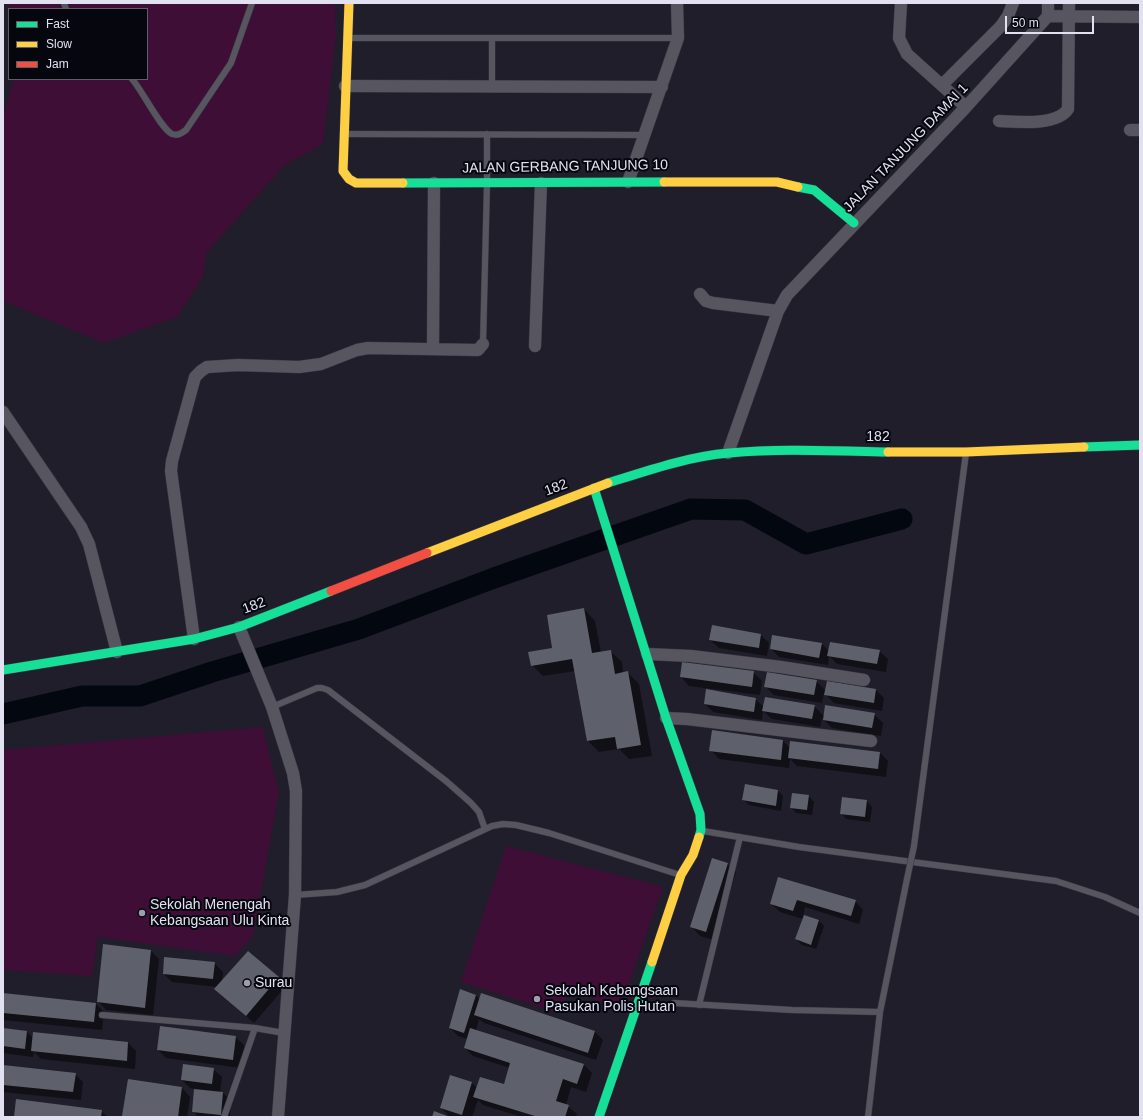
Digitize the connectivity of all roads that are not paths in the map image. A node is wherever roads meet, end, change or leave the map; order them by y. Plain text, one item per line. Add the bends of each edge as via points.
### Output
1 (252, 3) edge
2 (348, 3) edge
3 (677, 3) edge
4 (900, 3) edge
5 (1014, 3) edge
6 (1048, 3) edge
7 (1069, 3) edge
8 (1048, 16) junction
9 (1069, 16) junction
10 (1140, 17) edge
11 (347, 38) junction
12 (492, 38) junction
13 (678, 38) junction
14 (133, 80) edge
15 (943, 84) junction
16 (346, 86) junction
17 (662, 87) junction
18 (492, 88) junction
19 (966, 107) junction
20 (999, 121) dead end
21 (344, 134) junction
22 (487, 134) junction
23 (645, 135) junction
24 (628, 182) junction
25 (434, 183) junction
26 (541, 183) junction
27 (487, 184) junction
28 (854, 223) junction
29 (700, 294) dead end
30 (778, 311) junction
31 (482, 344) joint
32 (535, 346) dead end
33 (433, 349) junction
34 (3, 412) edge
35 (1140, 445) edge
36 (728, 452) junction
37 (966, 452) junction
38 (594, 488) junction
39 (239, 627) junction
40 (194, 639) junction
41 (117, 652) junction
42 (646, 654) junction
43 (3, 670) edge
44 (864, 680) dead end
45 (272, 707) junction
46 (666, 718) junction
47 (871, 741) dead end
48 (485, 829) junction
49 (701, 830) junction
50 (740, 837) junction
51 (681, 875) junction
52 (295, 895) junction
53 (1140, 913) edge
54 (674, 1003) dead end
55 (699, 1005) junction
56 (880, 1012) junction
57 (102, 1015) dead end
58 (255, 1028) junction
59 (284, 1033) junction
60 (224, 1117) edge
61 (278, 1117) edge
62 (600, 1117) edge
63 (868, 1117) edge

1 - 14 lane via 231,63 186,130 179,134 171,133 164,127
2 - 11 street
3 - 13 street
4 - 15 street via 899,38 902,46 907,54
5 - 15 street via 1001,26
6 - 8 street
7 - 9 street
8 - 9 street
8 - 19 street, JALAN TANJUNG DAMAI 1
9 - 10 street
9 - 20 street via 1069,104 1064,115 1058,119 1040,121
11 - 12 lane
11 - 16 street
12 - 13 lane
12 - 18 lane
13 - 17 street
15 - 19 street
16 - 18 street
16 - 21 street
17 - 18 street
17 - 23 street
19 - 28 street, JALAN TANJUNG DAMAI 1
21 - 22 lane
21 - 25 street, JALAN GERBANG TANJUNG 10 via 343,171 356,183
22 - 23 lane
22 - 27 lane
23 - 24 street
24 - 26 street, JALAN GERBANG TANJUNG 10
24 - 28 street, JALAN GERBANG TANJUNG 10 via 777,182 803,187 825,198
25 - 27 street, JALAN GERBANG TANJUNG 10
25 - 33 street
26 - 27 street, JALAN GERBANG TANJUNG 10
26 - 32 street
27 - 31 lane
28 - 30 street, JALAN TANJUNG DAMAI 1 via 787,295
29 - 30 street via 706,301 713,303
30 - 36 street, JALAN TANJUNG DAMAI 1
31 - 33 street via 478,350
33 - 40 street via 368,348 322,364 299,367 207,367 195,377 171,471
34 - 41 street via 81,526 89,544
35 - 37 street, 182
36 - 37 street, 182
36 - 38 street, 182
37 - 56 lane, bridge via 914,846
38 - 39 street, 182
38 - 42 street
39 - 40 street, 182
39 - 45 street
40 - 41 street, 182
41 - 43 street, 182
42 - 44 street via 692,656
42 - 46 street
45 - 48 lane via 317,688 328,690 472,802
45 - 52 street via 293,773 296,791
46 - 47 street
46 - 49 street via 694,794 702,823
48 - 51 lane via 503,824 516,825
48 - 52 lane via 365,885 337,892
49 - 50 lane
49 - 51 street via 693,855
50 - 53 lane via 1056,881 1105,897
50 - 55 lane
51 - 62 street
52 - 59 street
54 - 55 lane
55 - 56 lane
56 - 63 lane
57 - 58 lane
58 - 59 lane
58 - 60 lane
59 - 61 street

